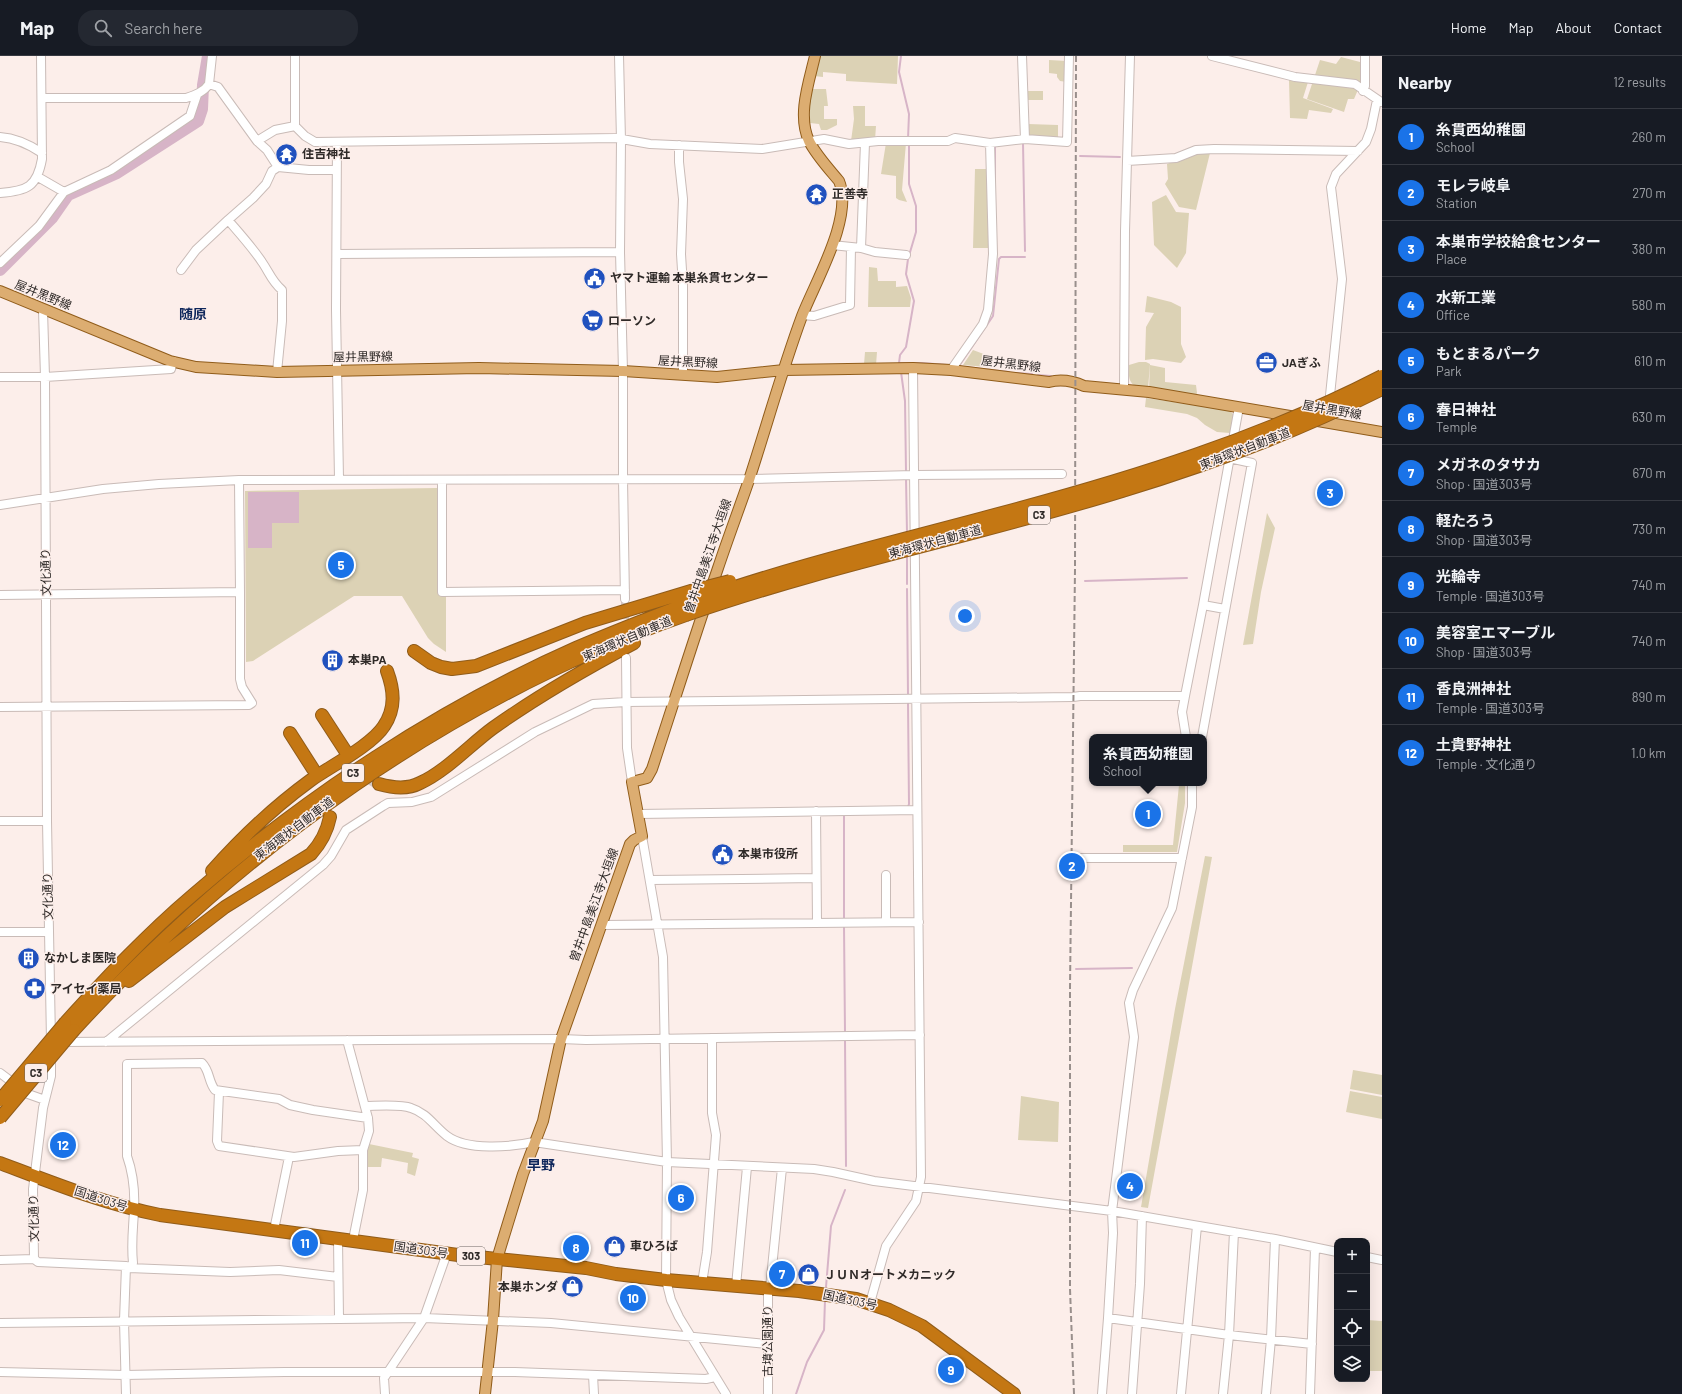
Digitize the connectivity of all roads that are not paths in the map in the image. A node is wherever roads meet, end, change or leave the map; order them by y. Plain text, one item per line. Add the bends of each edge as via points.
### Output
1 (41, 56) edge
2 (212, 56) edge
3 (295, 56) edge
4 (619, 56) edge
5 (815, 56) edge
6 (1022, 56) edge
7 (1069, 56) edge
8 (1130, 56) edge
9 (1212, 56) edge
10 (1365, 56) edge
11 (209, 84) junction
12 (1363, 91) junction
13 (196, 95) junction
14 (42, 98) junction
15 (1380, 101) edge
16 (295, 126) junction
17 (0, 137) edge
18 (1025, 139) junction
19 (257, 140) junction
20 (621, 140) junction
21 (809, 141) junction
22 (336, 142) junction
23 (865, 143) junction
24 (990, 143) junction
25 (679, 144) junction
26 (1358, 151) junction
27 (42, 153) junction
28 (1127, 161) junction
29 (278, 167) junction
30 (336, 170) junction
31 (38, 178) junction
32 (64, 192) junction
33 (0, 193) edge
34 (228, 220) junction
35 (832, 245) junction
36 (850, 247) junction
37 (861, 248) junction
38 (620, 252) junction
39 (337, 254) junction
40 (906, 255) dead end
41 (0, 264) edge
42 (181, 270) dead end
43 (0, 292) edge
44 (43, 310) junction
45 (802, 315) junction
46 (173, 361) junction
47 (913, 368) junction
48 (338, 370) junction
49 (784, 370) junction
50 (951, 370) junction
51 (623, 371) junction
52 (277, 372) junction
53 (683, 375) junction
54 (1382, 376) edge
55 (0, 377) edge
56 (45, 377) junction
57 (1124, 389) junction
58 (1382, 389) edge
59 (1239, 407) junction
60 (1327, 422) junction
61 (1382, 432) edge
62 (1229, 458) junction
63 (1062, 474) dead end
64 (914, 475) junction
65 (749, 479) junction
66 (239, 480) junction
67 (339, 480) junction
68 (442, 480) junction
69 (623, 480) junction
70 (45, 497) junction
71 (0, 505) edge
72 (625, 590) junction
73 (240, 592) junction
74 (47, 594) junction
75 (0, 595) edge
76 (693, 596) junction
77 (625, 599) tunnel mouth
78 (1203, 605) junction
79 (1225, 609) junction
80 (686, 615) junction
81 (414, 651) dead end
82 (626, 658) dead end
83 (387, 671) dead end
84 (1185, 696) junction
85 (917, 700) junction
86 (626, 702) junction
87 (674, 702) junction
88 (47, 706) junction
89 (0, 707) edge
90 (322, 715) dead end
91 (290, 733) dead end
92 (1186, 734) edge
93 (1203, 734) edge
94 (346, 752) tunnel mouth
95 (313, 769) dead end
96 (632, 782) junction
97 (379, 784) tunnel mouth
98 (1192, 786) edge
99 (917, 810) junction
100 (816, 812) junction
101 (638, 814) junction
102 (330, 817) dead end
103 (0, 821) edge
104 (47, 821) junction
105 (642, 836) junction
106 (1079, 858) dead end
107 (1182, 858) junction
108 (886, 875) dead end
109 (816, 878) junction
110 (650, 880) junction
111 (192, 895) junction
112 (886, 922) junction
113 (919, 922) junction
114 (817, 923) junction
115 (601, 925) junction
116 (658, 925) junction
117 (0, 932) edge
118 (49, 932) junction
119 (90, 1012) junction
120 (69, 1026) junction
121 (920, 1036) junction
122 (665, 1038) junction
123 (712, 1038) junction
124 (561, 1039) junction
125 (346, 1040) junction
126 (51, 1042) junction
127 (106, 1042) junction
128 (0, 1073) edge
129 (220, 1092) junction
130 (0, 1100) edge
131 (45, 1100) junction
132 (365, 1106) junction
133 (0, 1118) edge
134 (368, 1118) junction
135 (534, 1142) junction
136 (363, 1150) junction
137 (289, 1157) junction
138 (666, 1162) junction
139 (0, 1163) edge
140 (713, 1165) junction
141 (747, 1167) junction
142 (782, 1168) junction
143 (36, 1176) junction
144 (920, 1187) junction
145 (134, 1210) junction
146 (1112, 1211) junction
147 (1142, 1216) junction
148 (1197, 1226) junction
149 (274, 1230) junction
150 (1234, 1232) junction
151 (338, 1239) junction
152 (1275, 1239) junction
153 (353, 1240) junction
154 (1315, 1248) junction
155 (1334, 1251) edge
156 (447, 1253) junction
157 (1370, 1258) edge
158 (34, 1259) junction
159 (497, 1259) junction
160 (0, 1260) edge
161 (1382, 1260) edge
162 (338, 1277) junction
163 (666, 1280) junction
164 (702, 1283) junction
165 (736, 1286) junction
166 (768, 1288) junction
167 (870, 1303) junction
168 (339, 1318) junction
169 (424, 1318) junction
170 (1108, 1318) junction
171 (493, 1320) junction
172 (124, 1321) junction
173 (1136, 1322) junction
174 (0, 1323) edge
175 (1187, 1329) junction
176 (1229, 1335) junction
177 (690, 1337) junction
178 (1271, 1339) junction
179 (767, 1344) junction
180 (1312, 1344) junction
181 (0, 1372) edge
182 (388, 1372) junction
183 (487, 1372) junction
184 (125, 1375) junction
185 (593, 1375) junction
186 (715, 1377) junction
187 (126, 1394) edge
188 (385, 1394) edge
189 (485, 1394) edge
190 (594, 1394) edge
191 (726, 1394) edge
192 (768, 1394) edge
193 (1014, 1394) edge
194 (1102, 1394) edge
195 (1132, 1394) edge
196 (1181, 1394) edge
197 (1224, 1394) edge
198 (1266, 1394) edge
199 (1310, 1394) edge

1 - 14 street
2 - 11 street
3 - 16 street
4 - 20 street
5 - 21 main road via 804,122
6 - 18 street
7 - 18 street via 1067,142
8 - 28 street
9 - 12 street via 1295,77 1354,84
10 - 12 street
11 - 13 street
11 - 19 street via 218,87
12 - 15 street
13 - 14 street via 186,98
13 - 32 street via 190,116 111,170
14 - 27 street
15 - 26 street via 1366,142
16 - 19 street via 275,130
16 - 22 street via 315,142
17 - 27 street via 11,138
18 - 24 street
19 - 29 street via 268,150
20 - 22 street via 616,138
20 - 25 street
20 - 38 street
21 - 23 street via 824,139 849,144
21 - 25 street via 762,149
21 - 35 main road, 曽井中島美江寺大垣線 via 842,187 842,211
22 - 30 street
23 - 24 street via 948,141 955,138
23 - 37 street
24 - 50 street via 993,254 988,310 983,324
25 - 53 street via 683,199
26 - 28 street via 1214,149 1196,150 1176,158
26 - 60 street via 1336,174 1331,187 1342,279
27 - 31 street
28 - 57 street
29 - 30 street
29 - 34 street via 272,171 266,184 253,198
30 - 39 street
31 - 32 street
31 - 33 street via 17,192
32 - 41 street via 39,226
34 - 42 street via 196,250
34 - 52 street via 263,264 276,286 282,290
35 - 36 street
35 - 45 main road, 曽井中島美江寺大垣線
36 - 37 street
36 - 45 street via 850,305 814,316
37 - 40 street
38 - 39 street
38 - 51 street
39 - 48 street
43 - 44 main road, 屋井黒野線
44 - 46 main road, 屋井黒野線
44 - 56 street, 文化通り
45 - 49 main road, 曽井中島美江寺大垣線
46 - 52 main road, 屋井黒野線 via 196,367
46 - 56 street via 171,369
47 - 49 main road, 屋井黒野線
47 - 50 main road, 屋井黒野線
47 - 64 street
48 - 51 main road, 屋井黒野線 via 479,368
48 - 52 main road, 屋井黒野線
48 - 67 street
49 - 53 main road, 屋井黒野線 via 726,377
49 - 65 main road, 曽井中島美江寺大垣線
50 - 57 main road, 屋井黒野線 via 1049,382 1063,380 1084,386
51 - 53 main road, 屋井黒野線
51 - 69 street
54 - 76 highway, 東海環状自動車道 / C3, bridge via 1296,417 1182,460 1025,507
55 - 56 street
56 - 70 street, 文化通り
57 - 59 main road, 屋井黒野線
58 - 80 highway, 東海環状自動車道 / C3, bridge via 1308,424 1174,475 1068,507 793,580
59 - 60 main road, 屋井黒野線
59 - 62 street
60 - 61 main road, 屋井黒野線
62 - 78 street
62 - 79 street via 1252,463
63 - 64 street
64 - 65 street
64 - 85 street
65 - 69 street
65 - 87 main road, 曽井中島美江寺大垣線
66 - 67 street
66 - 70 street via 159,484
66 - 73 street
67 - 68 street
68 - 69 street
68 - 72 street via 442,592
69 - 72 street
70 - 71 street
70 - 74 street, 文化通り
72 - 77 street
73 - 74 street
73 - 88 street via 240,678 242,687 252,703 249,705
74 - 75 street
74 - 88 street, 文化通り
76 - 81 highway via 585,623 476,666 452,669 441,667
76 - 111 highway, 東海環状自動車道 / C3 via 513,678 396,745 302,808
78 - 79 street
78 - 84 street
79 - 93 street
80 - 97 highway via 553,688 492,729 428,779 404,788
80 - 119 highway, 東海環状自動車道 / C3 via 547,673 396,757 350,788 245,867 156,945
82 - 86 street
83 - 111 highway via 394,699 393,708 384,727 365,744 310,780 262,820 239,841
84 - 85 street
84 - 92 street via 1182,712
85 - 87 street
85 - 99 street
86 - 87 street
86 - 96 street via 627,748
86 - 127 street via 593,704 535,732 431,796 412,802 388,803 346,830 323,865
87 - 96 main road, 曽井中島美江寺大垣線 via 652,769 647,778
88 - 89 street
88 - 104 street, 文化通り
90 - 94 highway
91 - 95 highway
96 - 101 main road
98 - 107 street via 1192,806
99 - 100 street
99 - 113 street
100 - 101 street
100 - 109 street
101 - 105 main road
102 - 119 highway via 319,846 311,854 204,922
103 - 104 street
104 - 118 street, 文化通り
105 - 110 street
105 - 115 main road, 曽井中島美江寺大垣線 via 630,844
106 - 107 street
107 - 146 street via 1172,908 1129,1003 1134,1037
108 - 112 street
109 - 110 street
109 - 114 street
110 - 116 street
111 - 120 highway, 東海環状自動車道 / C3 via 110,974
112 - 113 street
112 - 114 street
113 - 121 street
114 - 116 street
115 - 116 street
115 - 124 main road, 曽井中島美江寺大垣線
116 - 122 street via 664,975
117 - 118 street
118 - 126 street, 文化通り
119 - 120 highway, 東海環状自動車道 / C3
120 - 130 highway, 東海環状自動車道 / C3, bridge
120 - 133 highway, 東海環状自動車道 / C3, bridge
121 - 123 street
121 - 144 street
122 - 123 street
122 - 124 street
122 - 138 street
123 - 140 street via 712,1113 716,1135
124 - 125 street
124 - 135 main road, 曽井中島美江寺大垣線 via 548,1104
125 - 127 street
125 - 132 street
126 - 127 street
126 - 131 street, 文化通り via 51,1076
128 - 131 street via 28,1094
129 - 134 street via 279,1099 290,1105
129 - 137 street via 217,1141 219,1146
129 - 145 street via 211,1085 207,1069 202,1063 126,1064 127,1156 132,1170
131 - 143 street, 文化通り
132 - 134 street
132 - 135 street via 410,1107 425,1114 447,1137 465,1144 515,1146
134 - 136 street via 369,1131
135 - 138 street
135 - 159 main road, 曽井中島美江寺大垣線
136 - 137 street
136 - 153 street via 363,1190
137 - 149 street
138 - 140 street
138 - 163 street
139 - 143 highway, 国道303号 / 303
140 - 141 street
140 - 164 street via 707,1252
141 - 142 street
141 - 165 street
142 - 144 street via 814,1169
142 - 166 street, 古墳公園通り
143 - 145 highway, 国道303号 / 303 via 80,1194
143 - 158 street, 文化通り via 33,1189
144 - 146 street
144 - 167 street via 913,1206 886,1246
145 - 149 highway, 国道303号 / 303
145 - 162 street via 131,1244 133,1263 129,1268 230,1272 279,1270
146 - 147 street
146 - 170 street
147 - 148 street
147 - 173 street
148 - 150 street
148 - 175 street
149 - 151 highway, 国道303号 / 303
150 - 152 street
150 - 176 street
151 - 153 highway, 国道303号 / 303
151 - 162 street
152 - 154 street
152 - 178 street
153 - 156 highway, 国道303号 / 303
154 - 155 street
154 - 180 street
156 - 159 highway, 国道303号 / 303
156 - 169 street
157 - 161 street
158 - 160 street
158 - 172 street, 文化通り via 38,1262 126,1266
159 - 163 highway, 国道303号 / 303 via 586,1268
159 - 171 main road, 曽井中島美江寺大垣線
162 - 168 street
163 - 164 highway, 国道303号 / 303
163 - 177 street via 671,1300
164 - 165 highway, 国道303号 / 303
165 - 166 highway, 国道303号 / 303
166 - 167 highway, 国道303号 / 303 via 828,1294
166 - 179 street, 古墳公園通り
167 - 193 highway, 国道303号 / 303 via 900,1315 932,1333
168 - 169 street
168 - 172 street
169 - 171 street
169 - 182 street
170 - 173 street
170 - 194 street
171 - 177 street
171 - 183 main road, 曽井中島美江寺大垣線
172 - 174 street
172 - 184 street, 文化通り
173 - 175 street
173 - 195 street
175 - 176 street
175 - 196 street
176 - 178 street
176 - 197 street
177 - 179 street
177 - 186 street
178 - 180 street
178 - 198 street
179 - 192 street, 古墳公園通り
180 - 199 street
181 - 184 street
182 - 183 street
182 - 184 street
182 - 188 street via 384,1378
183 - 185 street
183 - 189 main road, 曽井中島美江寺大垣線
184 - 187 street, 文化通り
185 - 186 street via 706,1379
185 - 190 street
186 - 191 street

